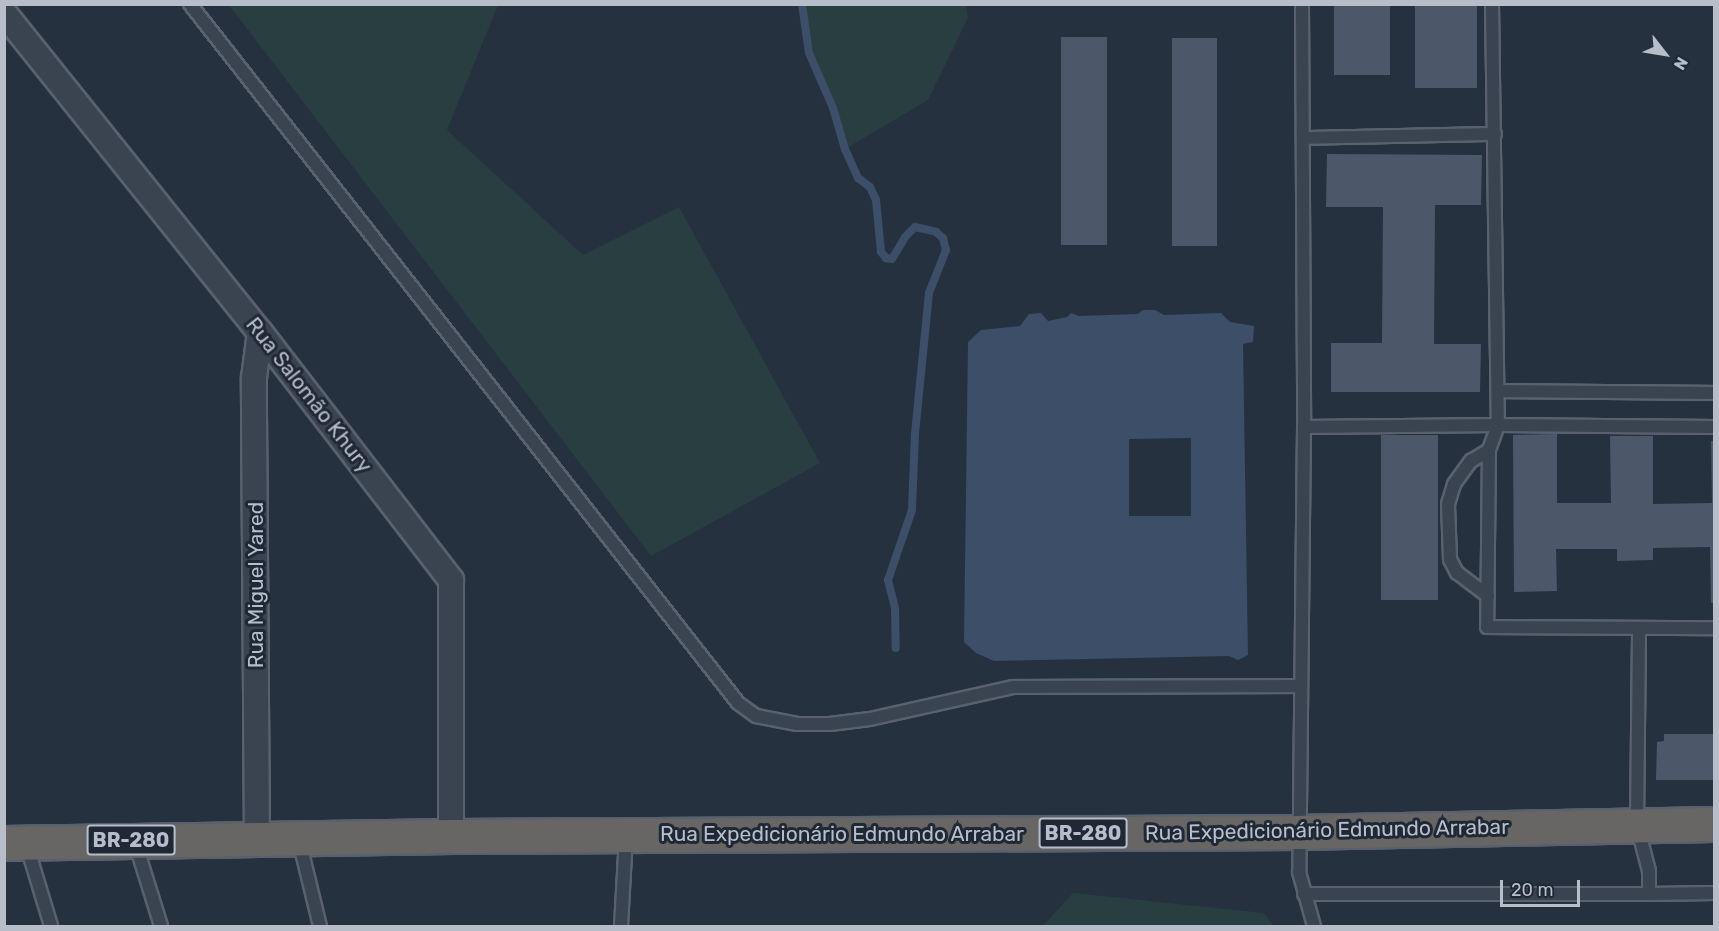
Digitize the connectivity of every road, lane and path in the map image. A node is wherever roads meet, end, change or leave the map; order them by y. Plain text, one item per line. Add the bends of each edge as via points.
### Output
1 (190, 4) edge
2 (1302, 4) edge
3 (1492, 4) edge
4 (4, 13) edge
5 (1495, 134) junction
6 (1303, 138) junction
7 (260, 332) junction
8 (1498, 391) junction
9 (1714, 393) edge
10 (1498, 425) junction
11 (1304, 427) junction
12 (1714, 427) edge
13 (1489, 450) junction
14 (1488, 596) junction
15 (1714, 628) edge
16 (1639, 629) junction
17 (1301, 686) junction
18 (1714, 824) edge
19 (1637, 825) junction
20 (1300, 832) junction
21 (626, 835) junction
22 (451, 836) junction
23 (257, 839) junction
24 (299, 839) junction
25 (135, 840) junction
26 (15, 842) edge
27 (1714, 893) edge
28 (1305, 894) junction
29 (1649, 894) junction
30 (51, 927) edge
31 (161, 927) edge
32 (320, 927) edge
33 (621, 927) edge
34 (1314, 927) edge

1 - 17 lane via 731,694 756,716 797,724 830,724 870,719 1013,687
2 - 6 lane
3 - 5 lane
4 - 7 street, Rua Salomão Khury
5 - 6 lane
5 - 8 lane
6 - 11 lane
7 - 22 street, Rua Salomão Khury via 450,580
7 - 23 street, Rua Miguel Yared via 254,378
8 - 9 lane
8 - 10 lane
10 - 11 lane
10 - 12 lane
10 - 13 lane
11 - 17 lane
13 - 14 lane
13 - 14 lane via 1471,461 1455,484 1448,504 1450,559 1457,573
14 - 16 lane via 1487,627
15 - 16 lane
16 - 19 lane
17 - 20 lane
18 - 19 highway, Rua Expedicionário Edmundo Arrabar / BR-280
19 - 20 highway, Rua Expedicionário Edmundo Arrabar / BR-280
19 - 29 lane via 1649,871
20 - 21 highway, Rua Expedicionário Edmundo Arrabar / BR-280
20 - 28 lane via 1299,872
21 - 22 highway, Rua Expedicionário Edmundo Arrabar / BR-280
21 - 33 lane
22 - 24 highway, Rua Expedicionário Edmundo Arrabar / BR-280
23 - 24 highway, Rua Expedicionário Edmundo Arrabar / BR-280
23 - 25 highway, Rua Expedicionário Edmundo Arrabar / BR-280
24 - 32 lane
25 - 26 highway, Rua Expedicionário Edmundo Arrabar / BR-280
25 - 31 lane
26 - 30 lane
27 - 29 lane
28 - 29 lane
28 - 34 lane

